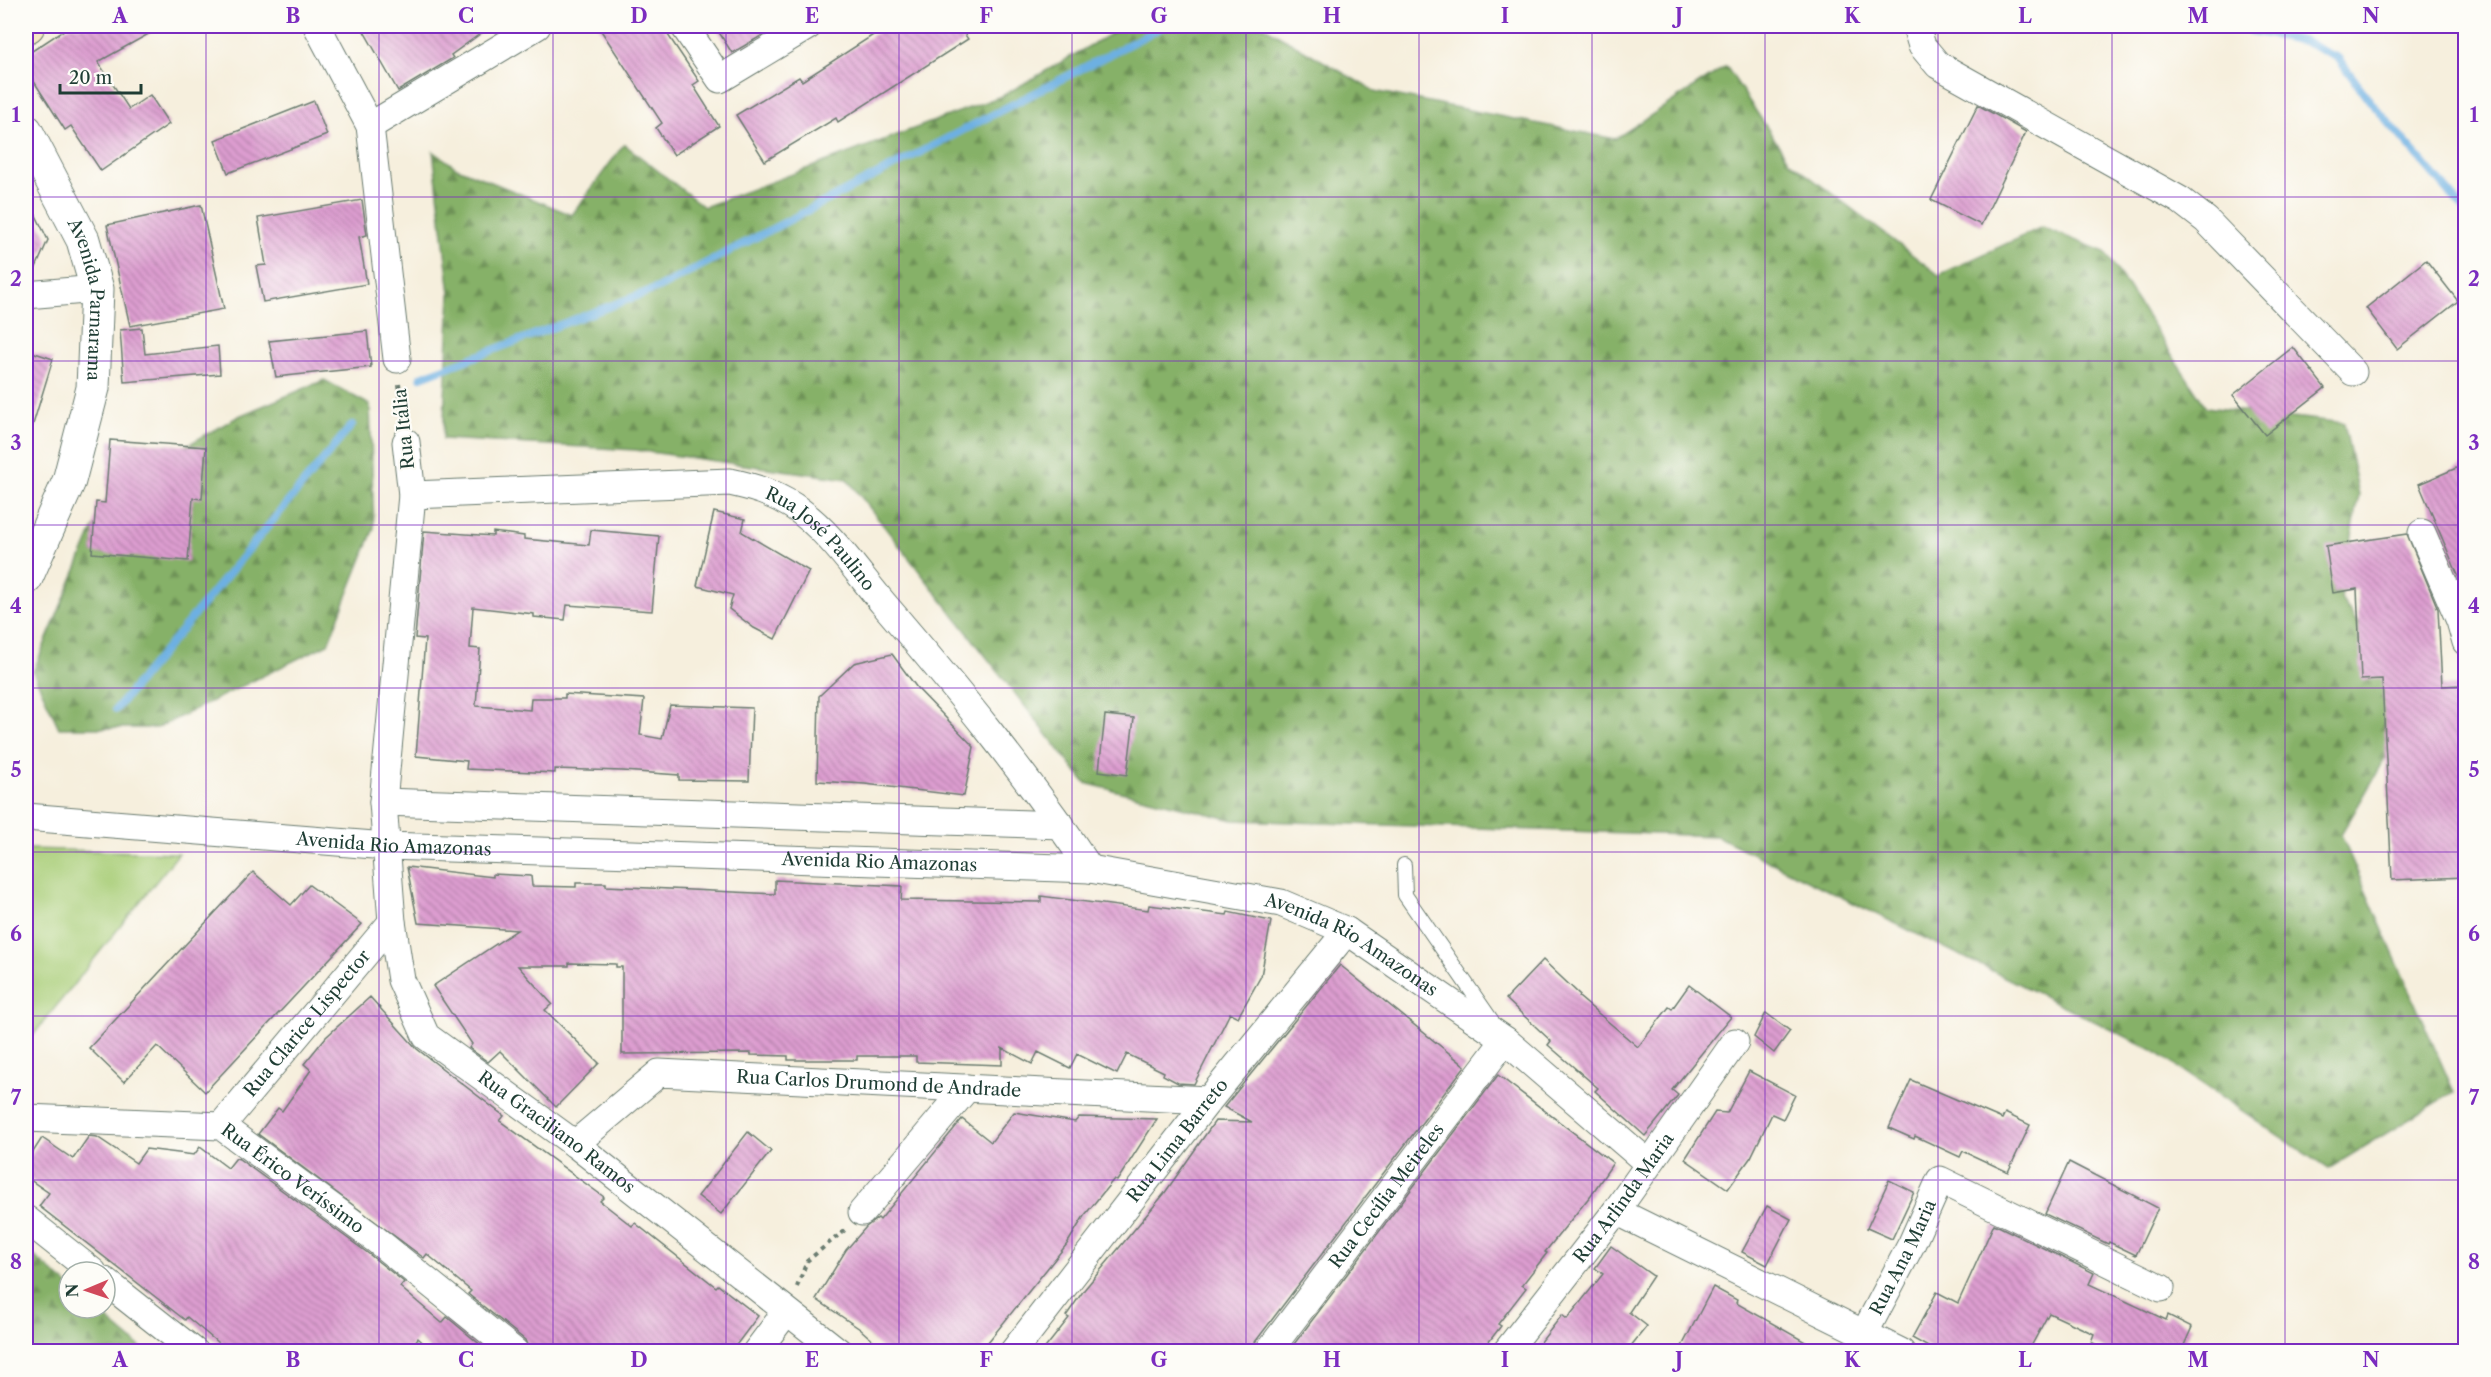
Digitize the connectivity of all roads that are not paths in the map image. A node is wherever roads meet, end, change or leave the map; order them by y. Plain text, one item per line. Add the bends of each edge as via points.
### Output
1 (317, 26) edge
2 (537, 26) edge
3 (684, 26) edge
4 (808, 26) edge
5 (1916, 26) edge
6 (370, 126) junction
7 (26, 130) edge
8 (97, 289) junction
9 (26, 295) edge
10 (397, 359) road end
11 (2353, 372) dead end
12 (406, 442) road end
13 (412, 495) junction
14 (2422, 533) dead end
15 (26, 578) edge
16 (2466, 642) edge
17 (383, 801) junction
18 (26, 817) edge
19 (1060, 825) junction
20 (386, 846) junction
21 (1404, 865) dead end
22 (1090, 869) junction
23 (392, 922) junction
24 (1347, 931) junction
25 (1505, 1040) junction
26 (1735, 1042) dead end
27 (967, 1088) junction
28 (1208, 1100) junction
29 (26, 1118) edge
30 (220, 1126) junction
31 (575, 1144) junction
32 (1648, 1163) junction
33 (1616, 1211) junction
34 (862, 1212) road end
35 (26, 1220) edge
36 (78, 1260) edge
37 (2161, 1288) dead end
38 (117, 1290) edge
39 (786, 1312) junction
40 (1864, 1334) junction
41 (509, 1350) edge
42 (195, 1352) edge
43 (756, 1352) edge
44 (838, 1352) edge
45 (1013, 1352) edge
46 (1268, 1352) edge
47 (1506, 1352) edge
48 (1901, 1352) edge

1 - 6 street
2 - 6 street
3 - 4 street via 720,80
5 - 11 street via 1922,46 1938,65 2180,200 2206,220
6 - 10 street
7 - 8 street, Avenida Parnarama via 83,240
8 - 9 street
8 - 15 street, Avenida Parnarama via 93,388 69,481
12 - 13 street, Rua Itália
13 - 17 street, Rua Itália
13 - 19 street, Rua José Paulino via 730,482 766,490 795,507 827,537 928,656
14 - 16 street
17 - 19 street
17 - 20 street, Rua Itália
18 - 20 street, Avenida Rio Amazonas
19 - 22 street, Rua José Paulino
20 - 22 street, Avenida Rio Amazonas
20 - 23 street, Rua Graciliano Ramos
21 - 25 lane via 1404,895
22 - 24 street, Avenida Rio Amazonas via 1281,903
23 - 30 street, Rua Clarice Lispector
23 - 31 street, Rua Graciliano Ramos via 401,980 426,1036
24 - 25 street, Avenida Rio Amazonas
24 - 28 street, Rua Lima Barreto
25 - 32 street, Avenida Rio Amazonas
25 - 46 street, Rua Cecília Meireles
26 - 32 street, Rua Arlinda Maria
27 - 28 street, Rua Carlos Drumond de Andrade
27 - 31 street, Rua Carlos Drumond de Andrade via 658,1073
27 - 34 street
28 - 45 street, Rua Lima Barreto
29 - 30 street, Rua Érico Veríssimo
30 - 41 street, Rua Érico Veríssimo via 375,1239
31 - 39 street, Rua Graciliano Ramos
32 - 33 street, Rua Arlinda Maria
33 - 40 street
33 - 47 street, Rua Arlinda Maria
35 - 36 street
37 - 40 street, Rua Ana Maria via 1940,1180
38 - 42 street
39 - 43 street
39 - 44 street, Rua Graciliano Ramos
40 - 48 street

